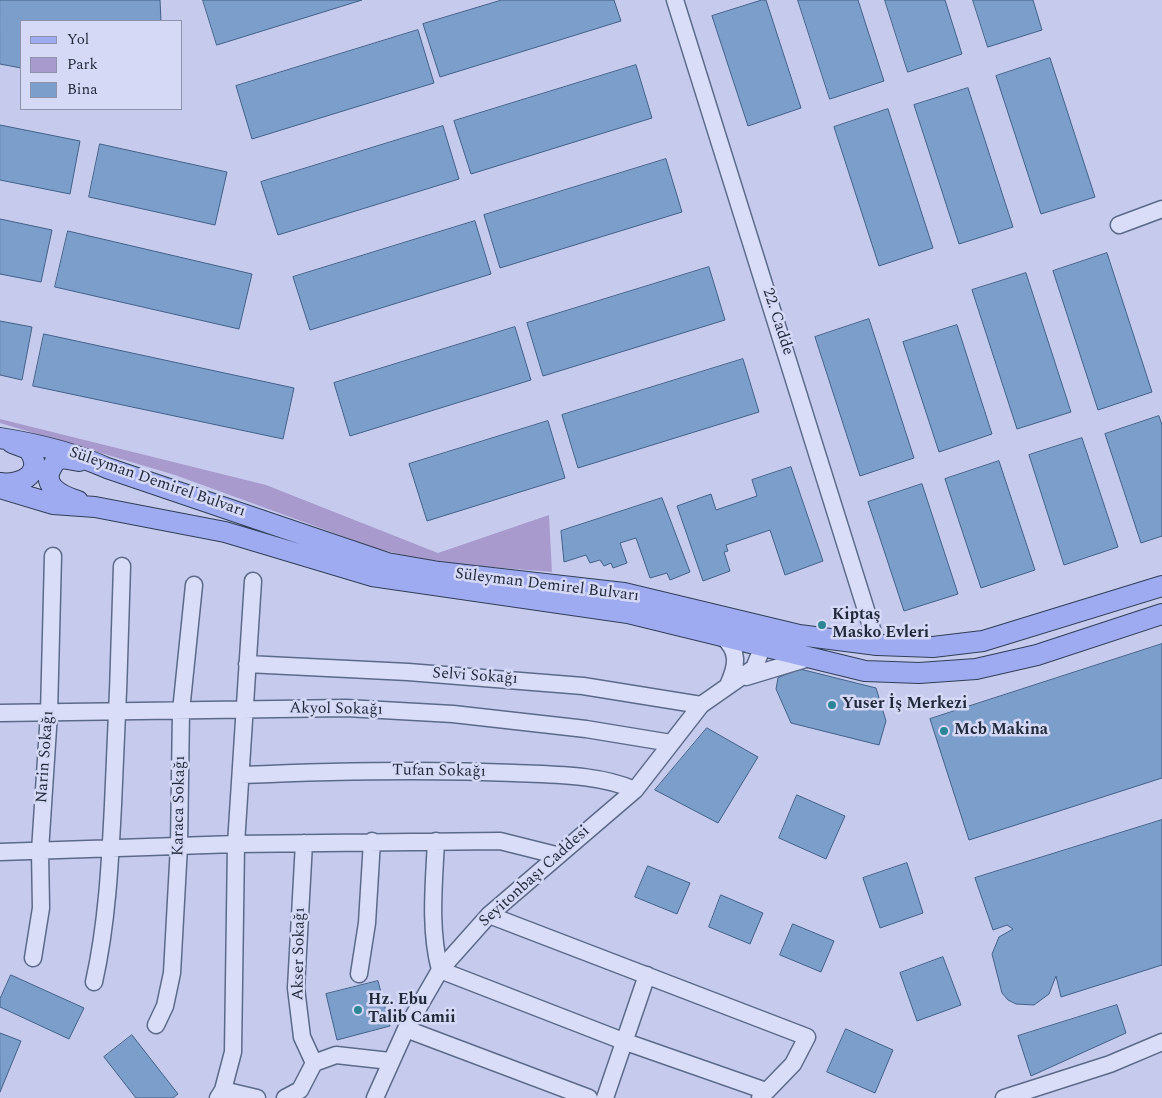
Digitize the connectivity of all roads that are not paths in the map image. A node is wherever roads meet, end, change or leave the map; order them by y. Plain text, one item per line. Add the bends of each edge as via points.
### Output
1 (675, 0) edge
2 (1162, 209) edge
3 (1119, 225) dead end
4 (0, 439) edge
5 (107, 468) junction
6 (0, 483) edge
7 (0, 488) edge
8 (95, 507) junction
9 (53, 556) dead end
10 (122, 566) dead end
11 (252, 581) dead end
12 (194, 585) dead end
13 (1162, 586) edge
14 (1162, 614) edge
15 (723, 637) junction
16 (761, 637) junction
17 (877, 645) junction
18 (809, 658) junction
19 (247, 664) junction
20 (729, 683) junction
21 (701, 705) junction
22 (244, 710) junction
23 (181, 711) junction
24 (118, 712) junction
25 (0, 713) edge
26 (49, 713) junction
27 (671, 743) junction
28 (241, 775) junction
29 (635, 790) junction
30 (372, 841) junction
31 (436, 841) junction
32 (304, 843) junction
33 (236, 844) junction
34 (179, 846) junction
35 (111, 848) junction
36 (40, 851) junction
37 (0, 852) edge
38 (556, 855) junction
39 (489, 915) junction
40 (33, 958) dead end
41 (440, 970) junction
42 (359, 974) dead end
43 (646, 975) junction
44 (94, 982) dead end
45 (156, 1025) dead end
46 (406, 1029) junction
47 (623, 1041) junction
48 (1162, 1042) edge
49 (390, 1061) junction
50 (314, 1063) junction
51 (1038, 1093) edge
52 (220, 1094) edge
53 (763, 1094) edge
54 (257, 1098) edge
55 (286, 1098) edge
56 (375, 1098) edge
57 (589, 1098) edge
58 (605, 1098) edge
59 (1004, 1098) edge

1 - 17 street, 22. Cadde
2 - 3 street
4 - 5 main road, Süleyman Demirel Bulvarı via 57,449
4 - 6 main road via 28,449 34,461 31,474 21,482
5 - 8 main road via 62,458 51,466 48,476 56,493
5 - 16 main road, Süleyman Demirel Bulvarı via 387,563 624,593
7 - 8 main road, Süleyman Demirel Bulvarı via 53,504
8 - 15 main road, Süleyman Demirel Bulvarı via 225,532 372,576 628,613
9 - 26 street, Narin Sokağı
10 - 24 street
11 - 19 street
12 - 23 street, Karaca Sokağı
13 - 17 main road, Süleyman Demirel Bulvarı via 983,641 933,647
14 - 18 main road, Süleyman Demirel Bulvarı via 1037,655 976,669 919,673 865,671
15 - 16 main road, Süleyman Demirel Bulvarı
15 - 20 street via 731,644 736,658
16 - 17 main road, Süleyman Demirel Bulvarı via 799,636
16 - 18 main road, Süleyman Demirel Bulvarı
16 - 20 street, Seyitonbaşı Caddesi via 754,668
18 - 20 street, Seyitonbaşı Caddesi
19 - 21 street, Selvi Sokağı via 408,672 583,686
19 - 22 street
20 - 21 street, Seyitonbaşı Caddesi
21 - 27 street, Seyitonbaşı Caddesi
22 - 23 street, Akyol Sokağı
22 - 27 street, Akyol Sokağı via 346,708 453,714 586,729
22 - 28 street
23 - 24 street, Akyol Sokağı
23 - 34 street, Karaca Sokağı
24 - 26 street, Akyol Sokağı
24 - 35 street
25 - 26 street, Akyol Sokağı
26 - 36 street, Narin Sokağı
27 - 29 street, Seyitonbaşı Caddesi
28 - 29 street, Tufan Sokağı via 476,771 609,780
28 - 33 street
29 - 38 street, Seyitonbaşı Caddesi
30 - 31 street
30 - 32 street
30 - 42 street via 367,923
31 - 38 street via 500,841
31 - 41 street via 433,913 435,952
32 - 33 street
32 - 50 street, Akser Sokağı via 296,988 302,1037
33 - 34 street
33 - 52 street via 233,1052
34 - 35 street
34 - 45 street, Karaca Sokağı via 172,973 165,1006
35 - 36 street
35 - 44 street via 101,950
36 - 37 street
36 - 40 street, Narin Sokağı via 41,908
38 - 39 street, Seyitonbaşı Caddesi
39 - 41 street, Seyitonbaşı Caddesi
39 - 43 street
41 - 46 street, Seyitonbaşı Caddesi
41 - 47 street
43 - 47 street
43 - 53 street via 807,1037 793,1064
46 - 49 street, Seyitonbaşı Caddesi
46 - 57 street
47 - 53 street
47 - 58 street
48 - 51 street
49 - 50 street via 336,1055
49 - 56 street, Seyitonbaşı Caddesi
50 - 55 street via 300,1090
51 - 59 street
52 - 54 street

